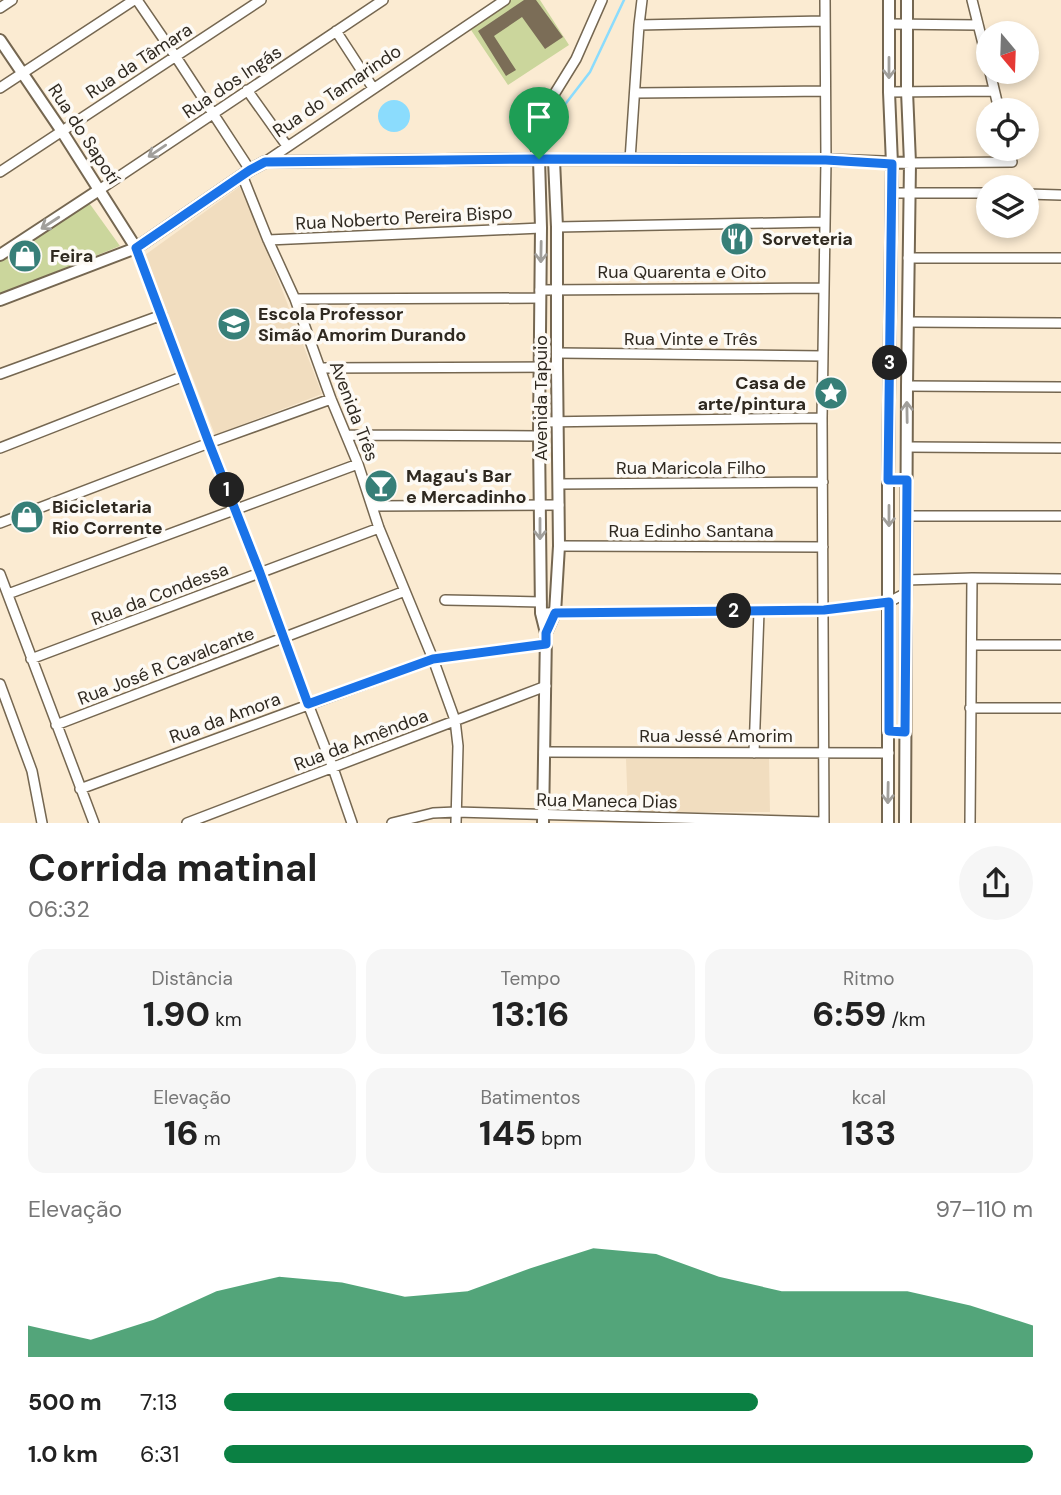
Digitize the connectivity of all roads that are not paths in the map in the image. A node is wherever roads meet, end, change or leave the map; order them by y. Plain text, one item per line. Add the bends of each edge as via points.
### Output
1 (12, 0) edge
2 (135, 0) edge
3 (261, 0) edge
4 (383, 0) edge
5 (505, 0) edge
6 (601, 0) edge
7 (642, 0) edge
8 (825, 0) edge
9 (889, 0) edge
10 (907, 0) edge
11 (972, 0) edge
12 (0, 8) edge
13 (824, 21) junction
14 (977, 21) edge
15 (889, 24) junction
16 (639, 25) junction
17 (907, 25) junction
18 (976, 25) edge
19 (336, 31) junction
20 (0, 40) edge
21 (176, 57) junction
22 (23, 73) junction
23 (992, 84) edge
24 (373, 88) junction
25 (0, 89) edge
26 (247, 90) junction
27 (907, 90) junction
28 (825, 91) junction
29 (994, 91) junction
30 (889, 92) junction
31 (635, 93) junction
32 (996, 98) edge
33 (213, 113) junction
34 (61, 130) junction
35 (287, 146) junction
36 (539, 159) junction
37 (554, 160) junction
38 (630, 160) junction
39 (826, 160) junction
40 (1012, 161) edge
41 (265, 162) junction
42 (910, 163) junction
43 (892, 164) junction
44 (0, 172) edge
45 (246, 172) junction
46 (99, 190) junction
47 (909, 192) junction
48 (891, 193) junction
49 (976, 193) edge
50 (1039, 194) edge
51 (1061, 195) edge
52 (824, 222) junction
53 (558, 227) junction
54 (541, 228) junction
55 (268, 240) junction
56 (136, 248) junction
57 (0, 256) edge
58 (908, 258) junction
59 (1061, 258) edge
60 (824, 288) junction
61 (558, 289) junction
62 (540, 294) junction
63 (295, 299) junction
64 (0, 300) edge
65 (162, 316) junction
66 (908, 322) junction
67 (1061, 323) edge
68 (558, 354) junction
69 (823, 356) junction
70 (540, 367) junction
71 (557, 367) junction
72 (321, 368) junction
73 (0, 374) edge
74 (184, 376) junction
75 (906, 386) junction
76 (1061, 387) edge
77 (331, 399) junction
78 (822, 418) junction
79 (541, 422) junction
80 (558, 422) junction
81 (346, 435) junction
82 (539, 436) junction
83 (209, 443) junction
84 (907, 447) junction
85 (0, 448) edge
86 (1061, 448) edge
87 (358, 464) junction
88 (888, 480) junction
89 (907, 480) junction
90 (824, 482) junction
91 (559, 484) junction
92 (540, 505) junction
93 (559, 505) junction
94 (373, 506) junction
95 (235, 510) junction
96 (907, 516) junction
97 (1061, 516) edge
98 (0, 523) edge
99 (379, 528) junction
100 (559, 546) junction
101 (823, 548) junction
102 (260, 573) junction
103 (0, 574) edge
104 (972, 578) junction
105 (1061, 579) edge
106 (906, 580) junction
107 (405, 592) junction
108 (906, 593) junction
109 (8, 594) junction
110 (445, 600) dead end
111 (889, 602) junction
112 (541, 607) junction
113 (824, 610) junction
114 (759, 611) junction
115 (555, 613) junction
116 (284, 639) junction
117 (546, 639) junction
118 (972, 645) junction
119 (1061, 645) edge
120 (31, 659) junction
121 (433, 659) junction
122 (0, 684) edge
123 (546, 686) junction
124 (308, 704) junction
125 (970, 708) junction
126 (1061, 708) edge
127 (455, 720) junction
128 (56, 725) junction
129 (889, 731) junction
130 (905, 732) junction
131 (824, 751) junction
132 (544, 752) junction
133 (754, 753) junction
134 (889, 753) junction
135 (333, 768) junction
136 (80, 789) junction
137 (457, 812) junction
138 (543, 819) edge
139 (824, 822) edge
140 (42, 823) edge
141 (94, 823) edge
142 (187, 823) edge
143 (352, 823) edge
144 (392, 823) edge
145 (456, 823) edge
146 (888, 823) edge
147 (905, 823) edge
148 (970, 823) edge

1 - 12 street
2 - 21 street, Avenida Três
2 - 22 street
3 - 21 street, Rua da Tâmara
4 - 19 street, Rua dos Ingás
5 - 24 street, Rua do Tamarindo
6 - 36 street via 576,59 534,127
7 - 16 street
8 - 13 street
9 - 15 street
10 - 17 street
11 - 14 street
13 - 16 street
13 - 28 street
15 - 17 street
15 -> 30 street
16 - 31 street
17 - 18 street
17 - 27 street
19 - 24 street
19 - 26 street, Rua dos Ingás
20 - 22 street, Rua do Sapotí
21 - 33 street, Avenida Três
21 - 34 street, Rua da Tâmara
22 - 25 street
22 - 34 street, Rua do Sapotí
23 - 29 street
24 - 35 street, Rua do Tamarindo
26 - 33 street, Rua dos Ingás
26 - 35 street
27 - 29 street
27 - 30 street
27 - 42 street
28 - 31 street
28 - 39 street
29 - 32 street
30 - 43 street
31 - 38 street
33 - 45 street, Avenida Três
33 -> 46 street, Rua dos Ingás
34 - 44 street, Rua da Tâmara
34 - 46 street, Rua do Sapotí
35 - 41 street, Rua do Tamarindo
36 - 37 street
36 - 41 street
36 - 54 street, Avenida Tapuio
37 - 38 street
37 - 53 street, Avenida Tapuio
38 - 39 street
39 - 43 street
39 - 52 street
40 - 42 street
41 - 45 street, Rua do Tamarindo
42 - 43 street
42 - 47 street
43 - 48 street
45 - 55 street, Avenida Três
45 - 56 street, Rua do Tamarindo
46 - 56 street, Rua do Sapotí
46 -> 57 street
47 - 48 street
47 - 49 street
47 - 58 street
48 - 88 street
50 - 51 street
52 - 53 street
52 - 60 street
53 - 61 street, Avenida Tapuio
54 - 55 street, Rua Noberto Pereira Bispo
54 -> 62 street, Avenida Tapuio
55 - 63 street, Avenida Três
56 - 64 street, Rua do Tamarindo
56 - 65 street
58 - 59 street
58 - 66 street
60 - 61 street, Rua Quarenta e Oito
60 - 69 street
61 - 62 street, Rua Quarenta e Oito
61 - 68 street, Avenida Tapuio
62 - 63 street, Rua Quarenta e Oito
62 - 70 street, Avenida Tapuio
63 - 72 street, Avenida Três
65 - 73 street
65 - 74 street
66 - 67 street
66 - 75 street
68 - 69 street, Rua Vinte e Três
68 - 71 street, Avenida Tapuio
69 - 78 street
70 - 71 street
70 - 72 street
70 - 79 street, Avenida Tapuio
71 - 80 street, Avenida Tapuio
72 - 77 street, Avenida Três
74 - 83 street
74 - 85 street
75 - 76 street
84 -> 75 street
77 - 81 street, Avenida Três
77 - 83 street
78 - 80 street
78 - 90 street
79 - 80 street
79 - 82 street, Avenida Tapuio
80 - 91 street, Avenida Tapuio
81 - 82 street
81 - 87 street, Avenida Três
82 - 92 street, Avenida Tapuio
83 - 95 street
83 - 98 street
84 - 86 street
84 - 89 street
87 - 94 street, Avenida Três
87 - 95 street
88 - 89 street
88 -> 111 street
89 - 96 street
90 - 91 street, Rua Maricola Filho
90 - 101 street
91 - 93 street, Avenida Tapuio
92 - 93 street
92 - 94 street
92 -> 112 street, Avenida Tapuio
93 - 100 street, Avenida Tapuio
94 - 99 street, Avenida Três
95 - 102 street
95 - 109 street
96 - 97 street
96 - 106 street
99 - 102 street, Rua da Condessa
99 - 107 street, Avenida Três
100 - 101 street, Rua Edinho Santana
100 - 115 street, Avenida Tapuio
101 - 113 street
102 - 116 street
102 - 120 street, Rua da Condessa
103 - 109 street
104 - 105 street
104 - 106 street
104 - 118 street
106 - 108 street
107 - 116 street, Rua José R Cavalcante
107 - 121 street, Avenida Três
108 - 111 street
108 - 130 street
109 - 120 street
110 - 112 street
111 - 113 street
111 - 129 street
112 - 115 street
112 - 117 street, Avenida Tapuio
113 - 114 street
113 - 131 street
114 - 115 street
114 - 133 street
115 - 117 street, Avenida Tapuio
116 - 124 street
116 - 128 street, Rua José R Cavalcante
117 - 121 street, Rua da Amora
117 - 123 street, Avenida Tapuio
118 - 119 street
118 - 125 street
120 - 128 street
121 - 124 street, Rua da Amora
121 - 127 street, Avenida Três
122 - 140 street via 32,771
123 - 127 street, Rua da Amêndoa
123 - 132 street, Avenida Tapuio
124 - 135 street
124 - 136 street, Rua da Amora
125 - 126 street
125 - 148 street
127 - 135 street, Rua da Amêndoa
127 - 137 street, Avenida Três
128 - 136 street
129 - 130 street
129 - 134 street
130 - 147 street
131 - 133 street, Rua Jessé Amorim
131 - 134 street, Rua Jessé Amorim
131 - 139 street
132 - 133 street, Rua Jessé Amorim
132 - 138 street, Avenida Tapuio
134 -> 146 street
135 - 142 street, Rua da Amêndoa
135 - 143 street
136 - 141 street
137 - 138 street, Rua Maneca Dias
137 - 144 street, Rua Maneca Dias
137 - 145 street, Avenida Três
138 - 139 street, Rua Maneca Dias

